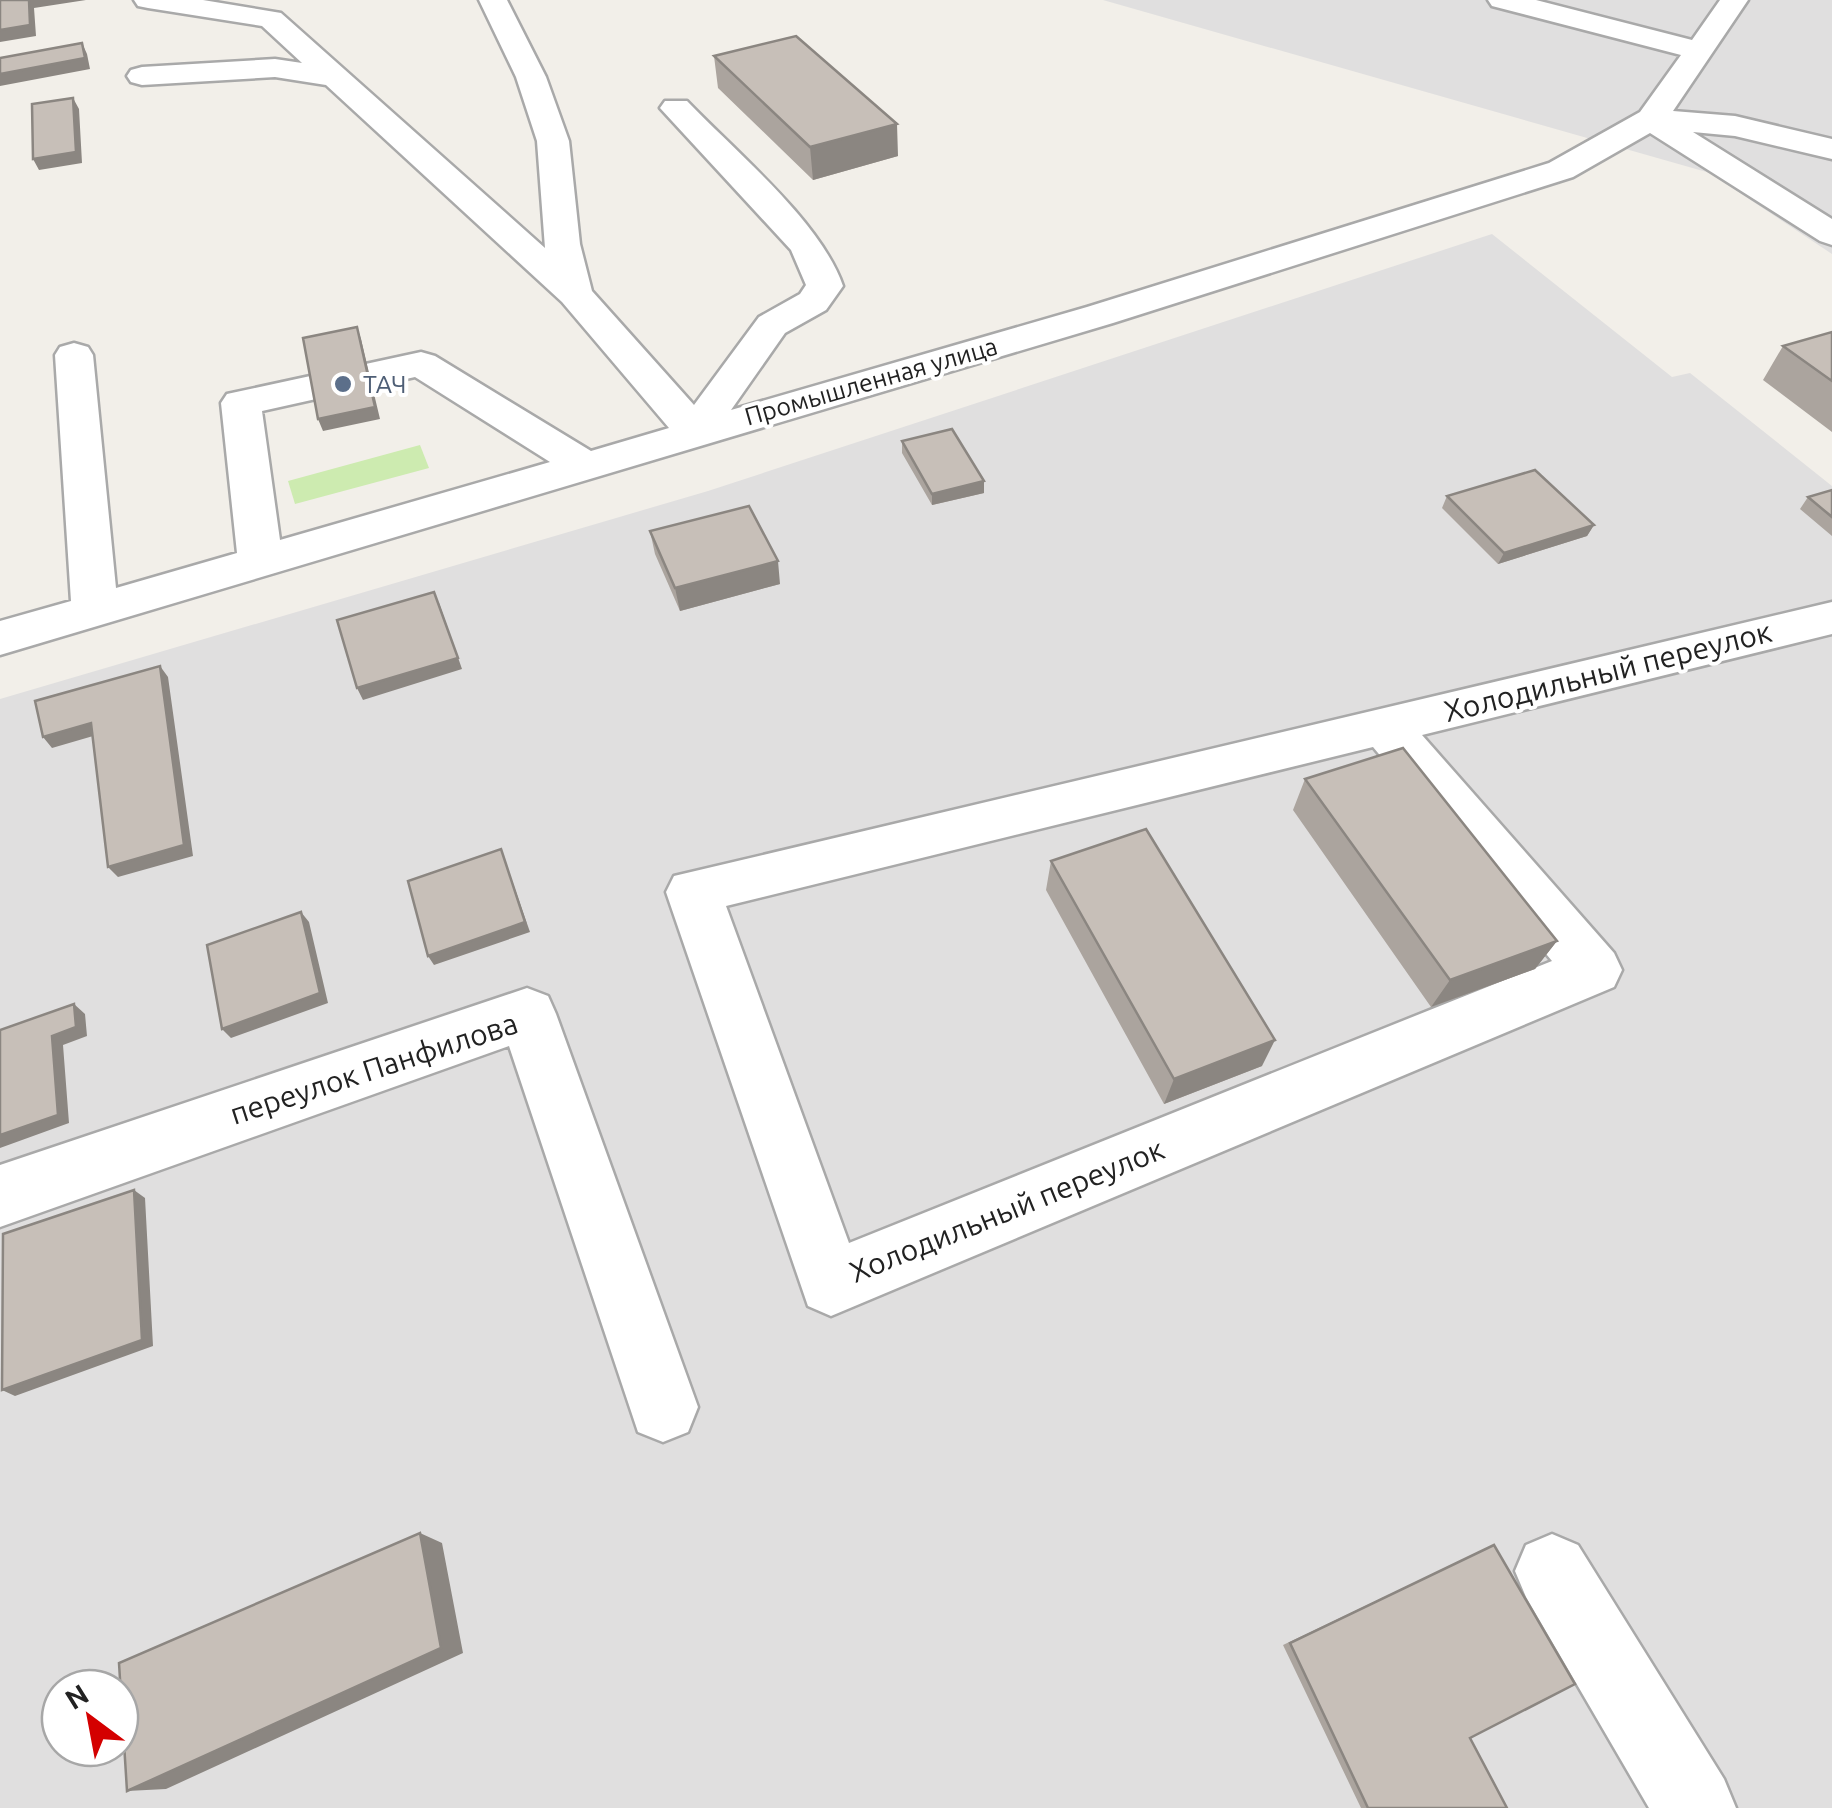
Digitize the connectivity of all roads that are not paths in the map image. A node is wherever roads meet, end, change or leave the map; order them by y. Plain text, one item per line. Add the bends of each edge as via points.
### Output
1 (148, 0) edge
2 (493, 0) edge
3 (1502, 0) edge
4 (1734, 0) edge
5 (1697, 50) junction
6 (142, 76) dead end
7 (334, 77) junction
8 (676, 108) dead end
9 (1651, 119) junction
10 (1832, 150) edge
11 (1832, 234) edge
12 (576, 294) junction
13 (74, 355) dead end
14 (695, 432) junction
15 (584, 464) junction
16 (260, 559) junction
17 (95, 611) junction
18 (1832, 618) edge
19 (0, 638) edge
20 (1384, 726) junction
21 (0, 1196) edge
22 (663, 1407) dead end
23 (1552, 1571) dead end
24 (1695, 1808) edge

1 - 7 street via 271,20
2 - 12 street via 526,67 556,154 564,268
3 - 5 street
4 - 5 street, Промышленная улица
5 - 9 street, Промышленная улица
6 - 7 street via 275,68
7 - 12 street
8 - 14 street via 805,244 825,286 813,302 772,325
9 - 10 street via 1735,126
9 - 11 street
9 - 14 street, Промышленная улица via 1561,170 1432,214
12 - 14 street
13 - 17 street
14 - 15 street, Промышленная улица
15 - 16 street, Промышленная улица
15 - 16 street via 421,364 241,403
16 - 17 street, Промышленная улица
17 - 19 street, Промышленная улица
18 - 20 street, Холодильный переулок
20 - 20 street, Холодильный переулок via 1594,970 831,1283 693,892
21 - 22 street, переулок Панфилова via 528,1014
23 - 24 street

